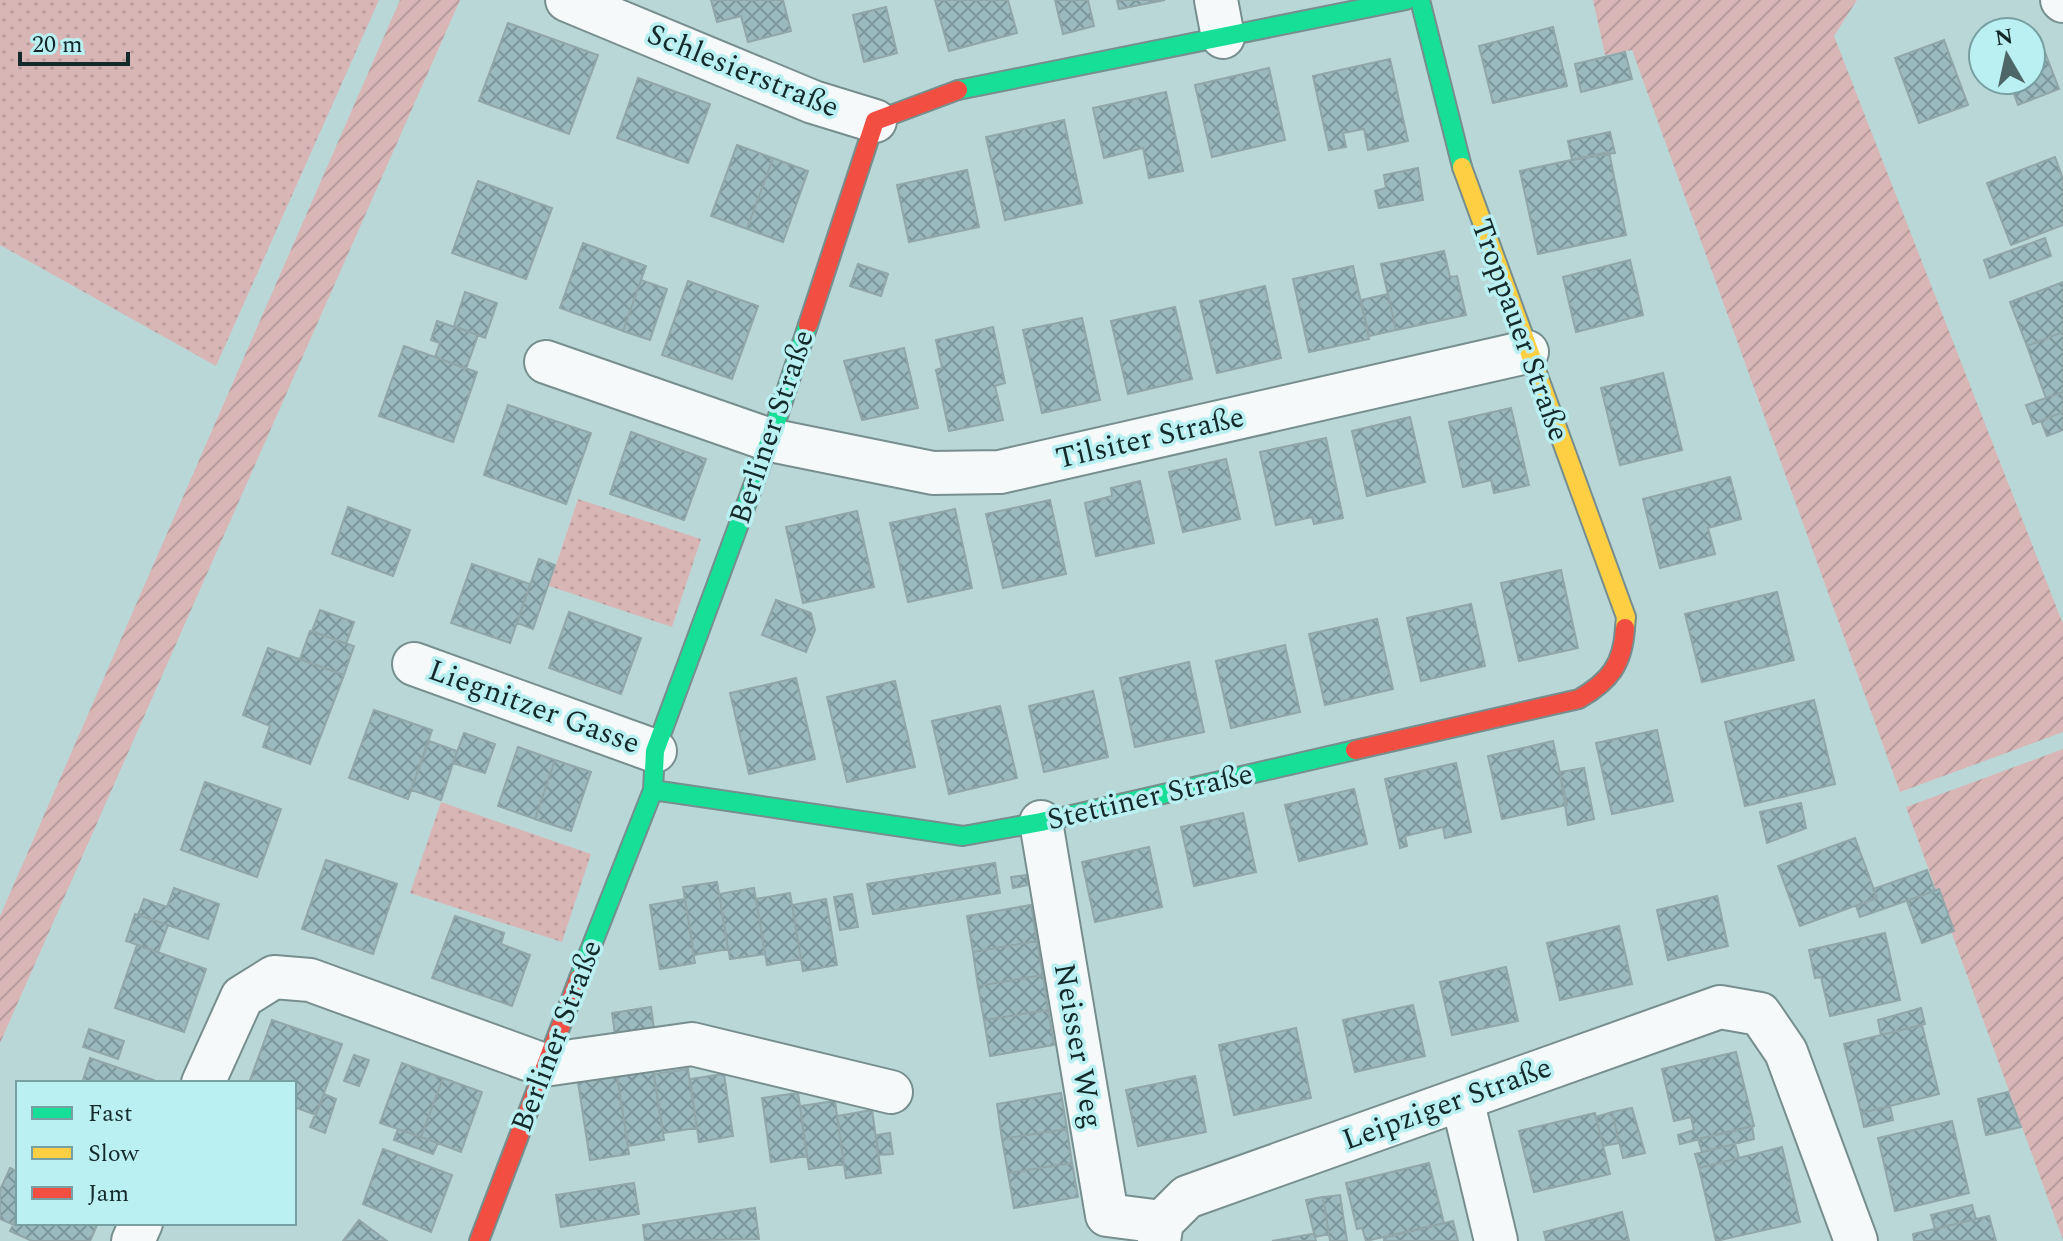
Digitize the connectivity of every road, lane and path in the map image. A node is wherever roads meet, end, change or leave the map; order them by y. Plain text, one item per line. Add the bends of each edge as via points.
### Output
1 (567, 0) edge
2 (1406, 0) edge
3 (1420, 0) edge
4 (1219, 19) edge
5 (875, 121) junction
6 (1527, 352) junction
7 (546, 362) dead end
8 (770, 440) junction
9 (1624, 656) joint
10 (414, 664) dead end
11 (654, 770) junction
12 (1041, 822) junction
13 (544, 1065) junction
14 (204, 1081) edge
15 (891, 1092) dead end
16 (1462, 1099) junction
17 (1160, 1232) edge
18 (484, 1240) edge
19 (1496, 1241) edge
20 (1856, 1241) edge

1 - 5 street, Schlesierstraße via 813,102
2 - 4 street
3 - 6 street, Troppauer Straße via 1457,154
4 - 5 street via 953,91
5 - 8 street, Berliner Straße
6 - 8 street, Tilsiter Straße via 1000,472 933,473
6 - 9 street, Troppauer Straße via 1626,617
7 - 8 street, Tilsiter Straße
8 - 11 street, Berliner Straße
9 - 12 street, Stettiner Straße via 1608,683 1579,699
10 - 11 street, Liegnitzer Gasse
11 - 12 street, Stettiner Straße via 963,836
11 - 13 street, Berliner Straße
12 - 17 street, Neisser Weg via 1107,1215
13 - 14 street via 310,980 274,977 242,997
13 - 15 street via 692,1044
13 - 18 street, Berliner Straße
16 - 17 street, Leipziger Straße via 1187,1197
16 - 19 street
16 - 20 street, Leipziger Straße via 1720,1007 1760,1014 1786,1052

